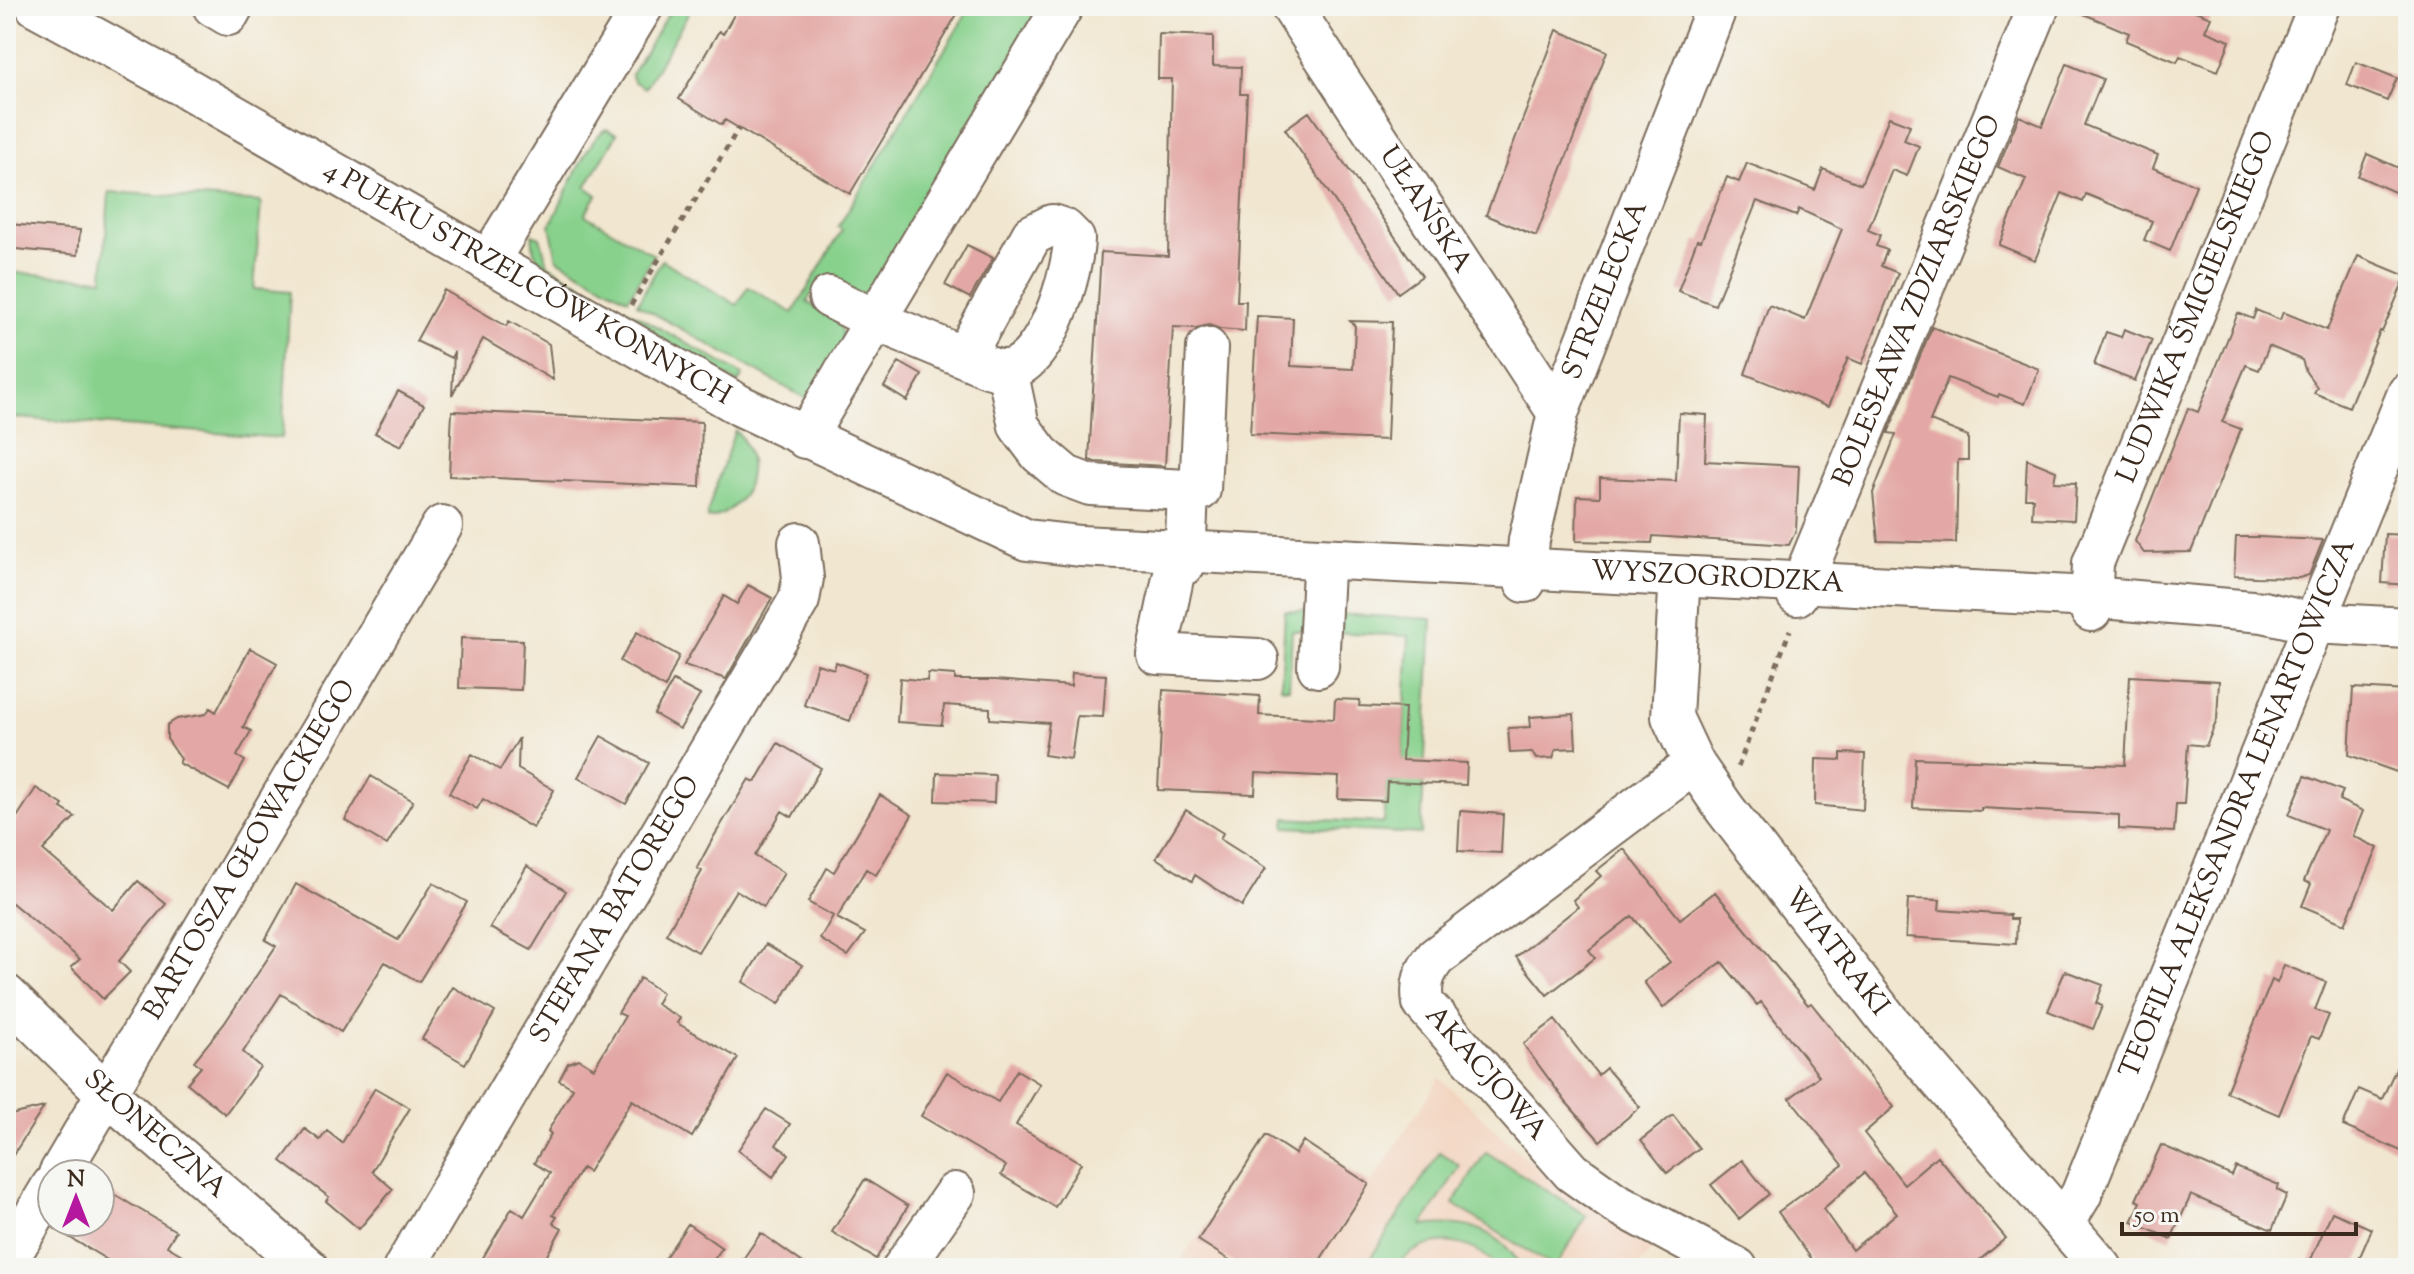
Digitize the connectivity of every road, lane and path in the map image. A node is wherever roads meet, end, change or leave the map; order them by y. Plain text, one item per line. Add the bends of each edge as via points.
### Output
1 (36, 6) edge
2 (213, 6) edge
3 (233, 6) edge
4 (643, 6) edge
5 (1063, 6) edge
6 (1291, 6) edge
7 (1717, 6) edge
8 (2039, 6) edge
9 (2319, 6) edge
10 (739, 128) dead end
11 (488, 262) junction
12 (829, 297) dead end
13 (630, 306) dead end
14 (875, 320) junction
15 (1207, 348) dead end
16 (964, 357) junction
17 (1007, 370) junction
18 (2408, 393) edge
19 (1558, 413) junction
20 (805, 438) junction
21 (1188, 490) junction
22 (442, 526) dead end
23 (1027, 540) joint
24 (799, 543) dead end
25 (1182, 560) junction
26 (1323, 571) dead end
27 (1526, 576) junction
28 (1679, 591) dead end
29 (1796, 602) junction
30 (2091, 604) junction
31 (2313, 623) junction
32 (2408, 628) edge
33 (1258, 659) dead end
34 (1318, 667) dead end
35 (1705, 779) junction
36 (6, 995) edge
37 (107, 1094) junction
38 (69, 1158) edge
39 (955, 1193) dead end
40 (36, 1213) edge
41 (2064, 1223) junction
42 (6, 1263) edge
43 (308, 1268) edge
44 (404, 1268) edge
45 (903, 1268) edge
46 (1737, 1268) edge
47 (2102, 1268) edge

1 - 11 street, 4 PUŁKU STRZELCÓW KONNYCH
2 - 3 street via 228,15
4 - 11 street
5 - 14 street
6 - 19 street, UŁAŃSKA
7 - 19 street, STRZELECKA
8 - 29 street, BOLESŁAWA ZDZIARSKIEGO
9 - 30 street, LUDWIKA ŚMIGIELSKIEGO via 2093,563
10 - 13 path
11 - 20 street, 4 PUŁKU STRZELCÓW KONNYCH
12 - 14 street
14 - 16 street
14 - 20 street
15 - 21 street via 1200,490
16 - 17 street
16 - 17 street via 1032,235 1052,225 1064,229 1074,239 1069,276 1042,342 1027,360
17 - 21 street via 1019,426 1066,476 1090,485
18 - 31 street, TEOFILA ALEKSANDRA LENARTOWICZA
19 - 27 street, STRZELECKA
20 - 23 street, 4 PUŁKU STRZELCÓW KONNYCH
21 - 25 street
22 - 37 street, BARTOSZA GŁOWACKIEGO
23 - 25 street, WYSZOGRODZKA
24 - 44 street, STEFANA BATOREGO via 799,600
25 - 27 street, WYSZOGRODZKA
25 - 33 street via 1157,654
26 - 34 street
27 - 29 street, WYSZOGRODZKA
28 - 35 street, WIATRAKI via 1672,717
29 - 30 street, WYSZOGRODZKA
29 - 35 path via 1732,783
30 - 31 street, WYSZOGRODZKA via 2263,612
31 - 32 street, WYSZOGRODZKA
31 - 41 street, TEOFILA ALEKSANDRA LENARTOWICZA via 2081,1195
35 - 41 street, WIATRAKI via 1888,1020
35 - 46 street, AKACJOWA via 1436,957 1421,987 1423,1003 1572,1172 1631,1212
36 - 37 street, SŁONECZNA
37 - 38 street, BARTOSZA GŁOWACKIEGO
37 - 43 street, SŁONECZNA
39 - 45 street
40 - 42 street
41 - 47 street, WIATRAKI

